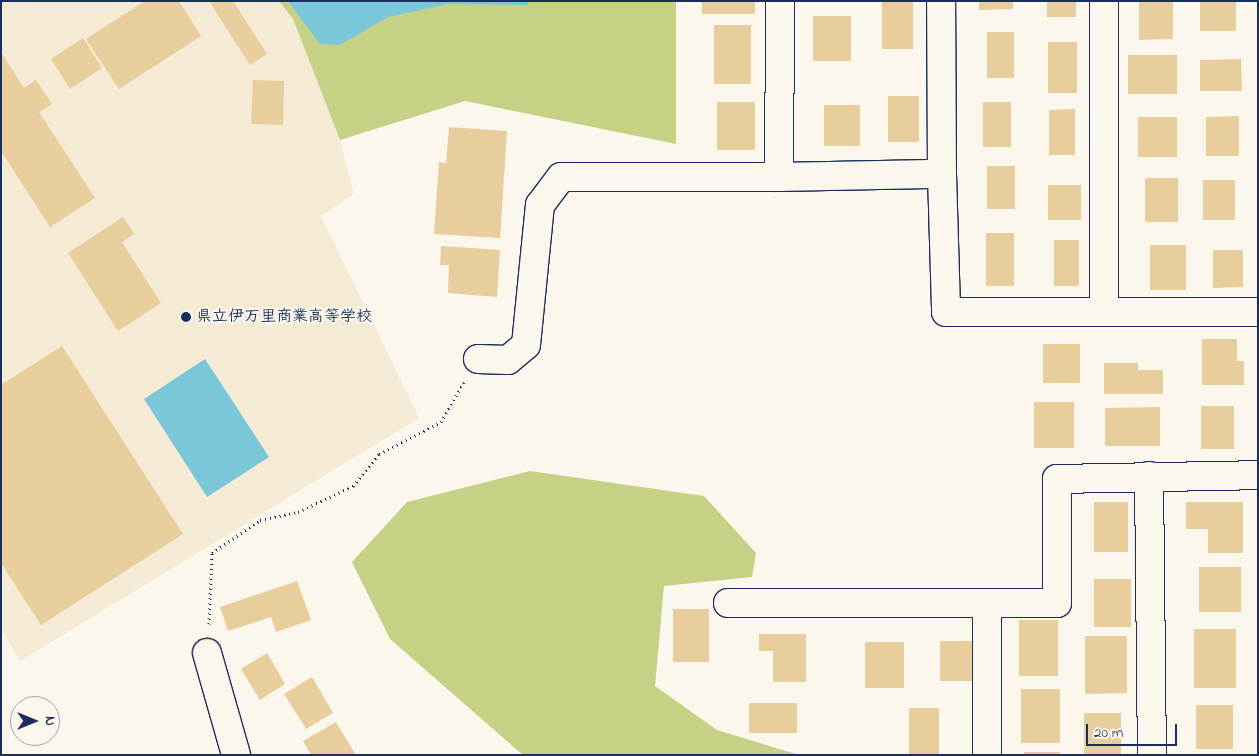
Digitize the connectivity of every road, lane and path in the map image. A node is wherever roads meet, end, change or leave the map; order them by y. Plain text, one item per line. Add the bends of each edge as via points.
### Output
1 (780, 1) edge
2 (941, 1) edge
3 (1104, 1) edge
4 (942, 174) junction
5 (779, 177) junction
6 (1104, 312) junction
7 (1258, 312) edge
8 (478, 359) joint
9 (1258, 475) edge
10 (1150, 476) junction
11 (728, 604) dead end
12 (987, 604) junction
13 (207, 653) joint
14 (236, 755) edge
15 (986, 755) edge
16 (1152, 755) edge

1 - 5 street
2 - 4 street
3 - 6 street
4 - 5 street
4 - 6 street via 946,312
5 - 8 street via 561,177 540,205 526,345 508,360
6 - 7 street
8 - 13 path via 441,422 378,454 353,486 298,512 260,520 212,553
9 - 10 street
10 - 12 street via 1057,479 1057,604
10 - 16 street
11 - 12 street
12 - 15 street
13 - 14 street

